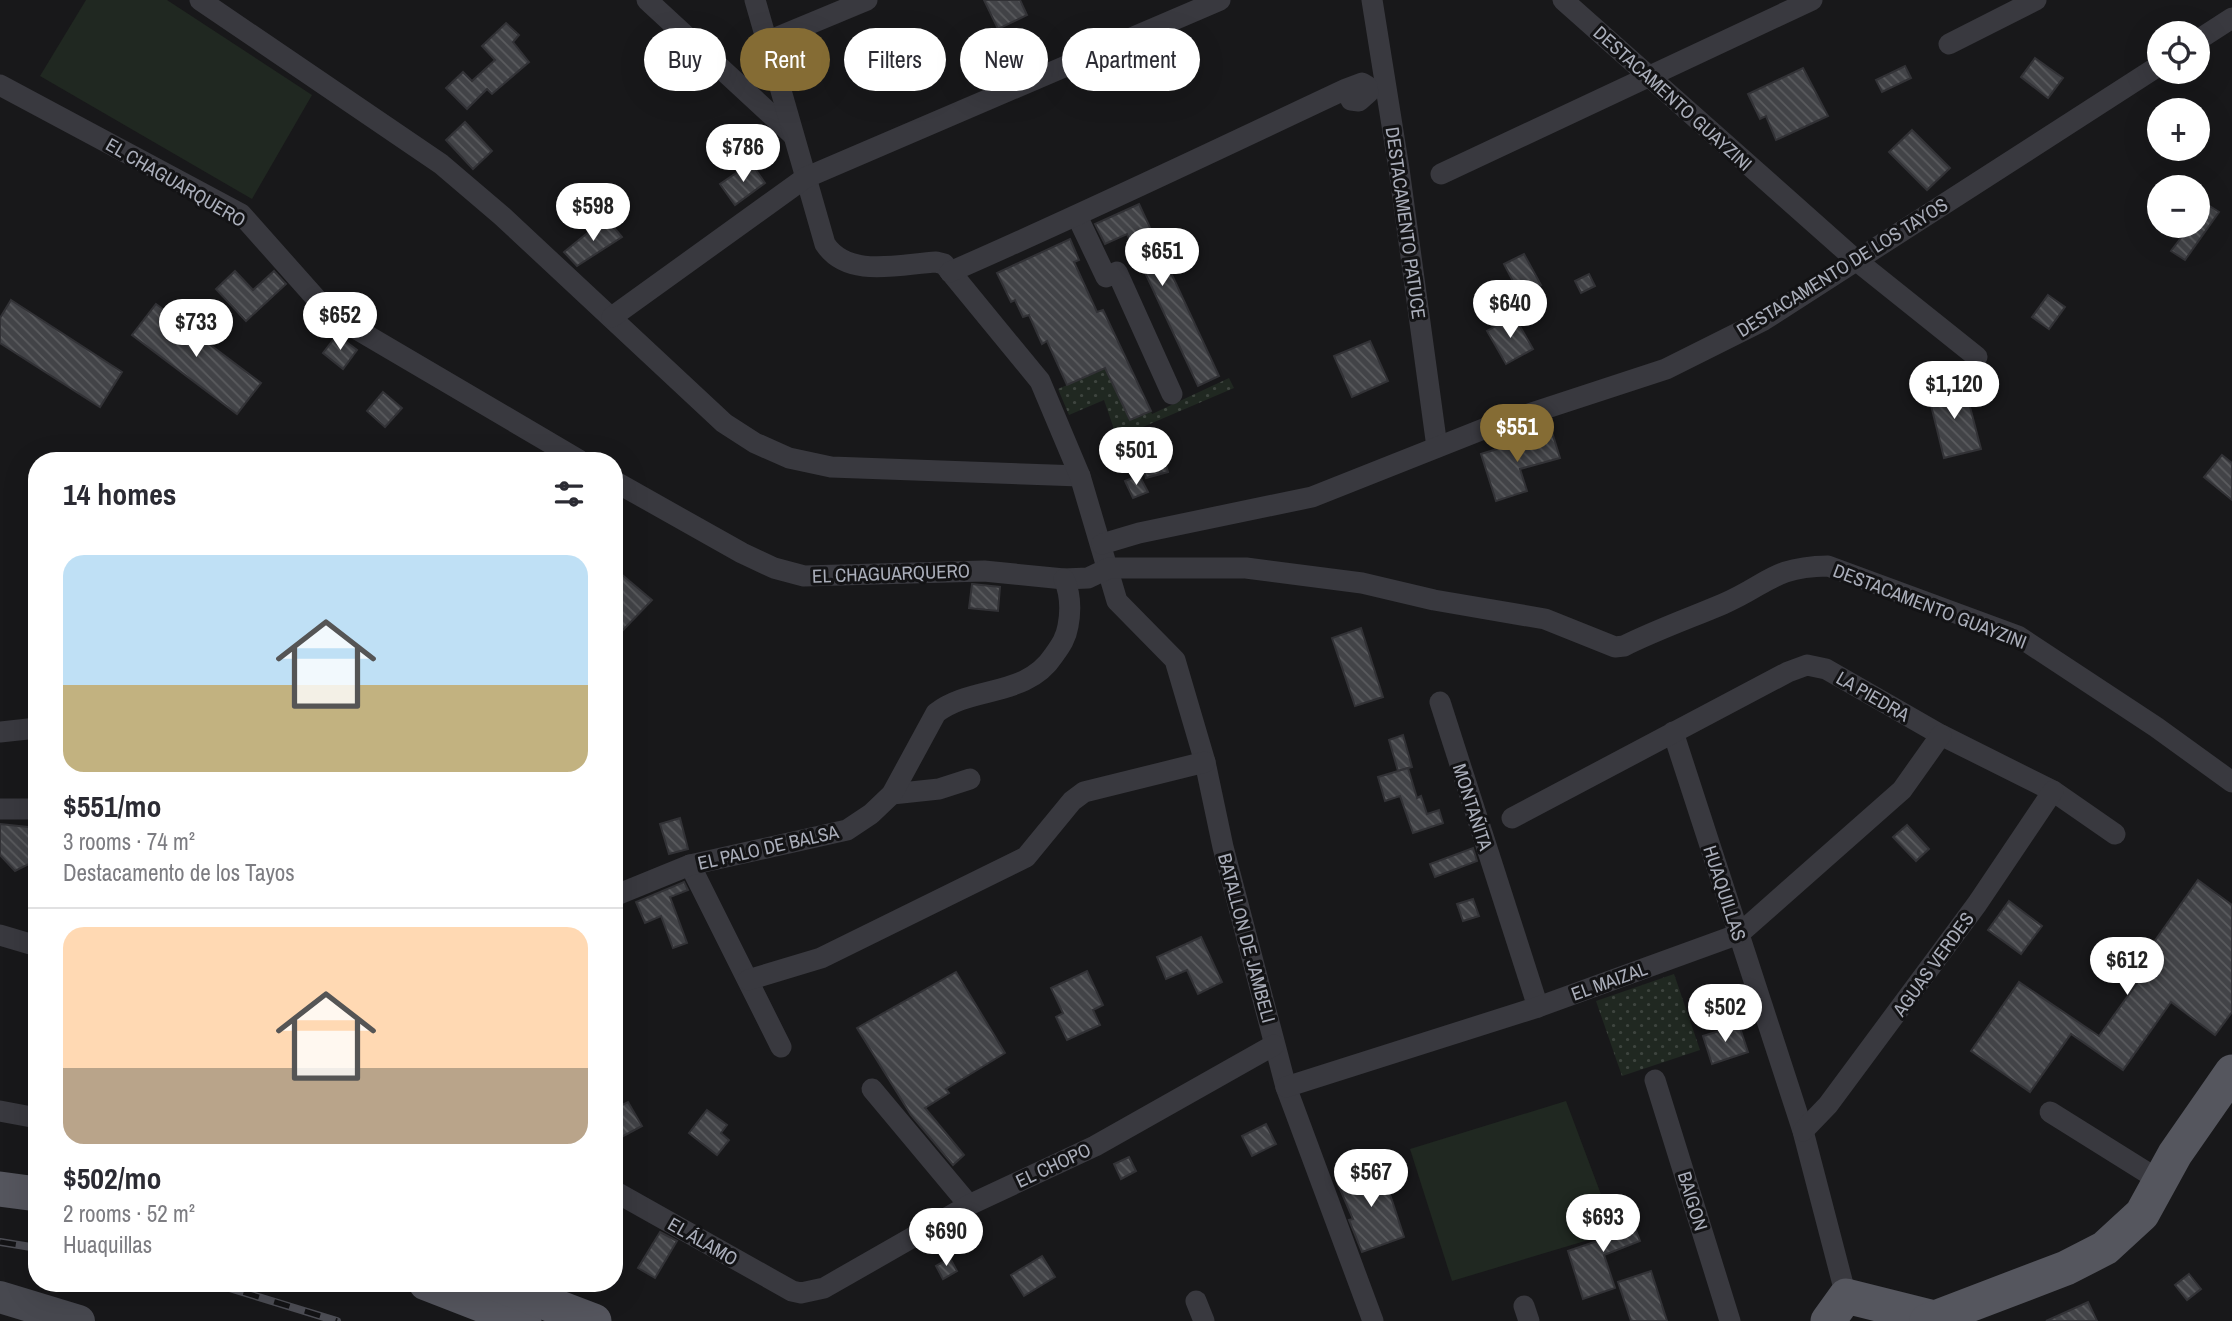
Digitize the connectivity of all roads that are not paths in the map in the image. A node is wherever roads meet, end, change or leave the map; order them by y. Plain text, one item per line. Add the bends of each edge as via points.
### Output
1 (200, 0) edge
2 (647, 0) edge
3 (755, 0) edge
4 (867, 0) edge
5 (1220, 0) edge
6 (1372, 0) edge
7 (1563, 0) edge
8 (1812, 0) edge
9 (2036, 0) edge
10 (2232, 18) edge
11 (762, 28) edge
12 (800, 28) edge
13 (2210, 32) edge
14 (1949, 44) dead end
15 (2147, 73) edge
16 (1646, 76) junction
17 (0, 85) edge
18 (1346, 89) dead end
19 (780, 91) edge
20 (792, 134) junction
21 (1441, 174) dead end
22 (805, 178) junction
23 (1077, 216) junction
24 (1857, 261) junction
25 (950, 272) junction
26 (612, 317) junction
27 (1977, 357) dead end
28 (1172, 394) dead end
29 (1437, 447) junction
30 (565, 452) edge
31 (1080, 476) junction
32 (623, 486) edge
33 (1102, 544) junction
34 (1109, 568) junction
35 (1064, 579) junction
36 (1440, 702) dead end
37 (28, 729) edge
38 (0, 732) edge
39 (1672, 732) junction
40 (1941, 735) junction
41 (1205, 762) junction
42 (970, 779) dead end
43 (2232, 782) edge
44 (2053, 791) junction
45 (891, 794) junction
46 (28, 808) edge
47 (0, 809) edge
48 (1512, 818) dead end
49 (2115, 834) dead end
50 (690, 865) junction
51 (623, 892) edge
52 (1739, 934) junction
53 (0, 935) edge
54 (28, 943) edge
55 (748, 980) junction
56 (1538, 1007) junction
57 (1274, 1045) junction
58 (781, 1047) dead end
59 (2232, 1072) edge
60 (1655, 1080) dead end
61 (1286, 1087) junction
62 (872, 1089) dead end
63 (2232, 1103) edge
64 (0, 1111) edge
65 (2050, 1112) dead end
66 (28, 1116) edge
67 (1803, 1131) junction
68 (0, 1170) edge
69 (28, 1173) edge
70 (2162, 1182) junction
71 (0, 1189) edge
72 (28, 1193) edge
73 (623, 1196) edge
74 (969, 1205) junction
75 (792, 1290) joint
76 (449, 1292) edge
77 (518, 1292) edge
78 (0, 1297) edge
79 (1196, 1301) dead end
80 (1838, 1313) edge
81 (1930, 1320) edge
82 (79, 1321) edge
83 (523, 1321) edge
84 (594, 1321) edge
85 (1204, 1321) edge
86 (1373, 1321) edge
87 (1730, 1321) edge
88 (1878, 1321) edge
89 (1975, 1321) edge

1 - 26 street via 441,164
2 - 20 street
3 - 11 street
4 - 12 street
5 - 22 street
6 - 29 street, DESTACAMENTO PATUCE
7 - 16 street, DESTACAMENTO GUAYZINI
8 - 16 street
9 - 14 street
10 - 13 street
15 - 24 street, DESTACAMENTO DE LOS TAYOS
16 - 21 street
16 - 24 street, DESTACAMENTO GUAYZINI
17 - 30 street, EL CHAGUARQUERO via 241,214 329,313
18 - 23 street
19 - 20 street
20 - 22 street
22 - 25 street via 822,239 833,254 859,267 936,262
22 - 26 street
23 - 25 street
23 - 28 street via 1106,276 1117,272
24 - 27 street, DESTACAMENTO GUAYZINI
24 - 29 street, DESTACAMENTO DE LOS TAYOS via 1764,320 1666,369
25 - 31 street, BATALLON DE JAMBELI via 1040,381
26 - 31 street via 724,423 789,458 870,470
29 - 33 street, DESTACAMENTO DE LOS TAYOS via 1312,497
31 - 33 street, BATALLON DE JAMBELI
32 - 35 street, EL CHAGUARQUERO via 743,553 804,576 984,571
33 - 34 street, BATALLON DE JAMBELI
34 - 35 street, EL CHAGUARQUERO via 1088,578
34 - 41 street, BATALLON DE JAMBELI via 1118,601 1175,660
34 - 43 street, DESTACAMENTO GUAYZINI via 1246,568 1362,583 1545,619 1615,647 1727,602 1775,574 1799,566 1828,566 2018,636
35 - 45 street, EL PALO DE BALSA via 1071,611 1066,637 1047,666 1028,680 945,706 936,713
36 - 56 street, MONTAÑITA
37 - 38 street
39 - 40 street, LA PIEDRA via 1807,665 1826,669
39 - 48 street, LA PIEDRA
39 - 52 street, HUAQUILLAS
40 - 44 street, LA PIEDRA
40 - 52 street, EL MAIZAL via 1902,790
41 - 55 street via 1084,792 1026,857 821,958
41 - 57 street, BATALLON DE JAMBELI
42 - 45 street via 939,789
44 - 49 street, LA PIEDRA
44 - 67 street, AGUAS VERDES via 1977,904 1829,1105
45 - 50 street, EL PALO DE BALSA via 847,830
46 - 47 street
50 - 51 street, EL PALO DE BALSA
50 - 55 street
52 - 56 street, EL MAIZAL
52 - 67 street, HUAQUILLAS
53 - 54 street
55 - 58 street
56 - 61 street, EL MAIZAL
57 - 61 street, BATALLON DE JAMBELI
57 - 74 street, EL CHOPO via 1095,1146
59 - 70 main road via 2175,1154
60 - 87 street, BAIGON
61 - 86 street, BATALLON DE JAMBELI
62 - 74 street
63 - 89 main road via 2161,1217 2134,1248 2101,1269
64 - 66 street
65 - 70 street
67 - 80 street, HUAQUILLAS
68 - 69 main road
70 - 81 main road via 2142,1214 2105,1248 2066,1268
71 - 72 main road
73 - 75 street, EL ÁLAMO
74 - 75 street, EL CHOPO via 824,1288 801,1293
76 - 83 main road
77 - 84 main road
78 - 82 street
79 - 85 street
80 - 81 main road
80 - 88 street via 1871,1309

